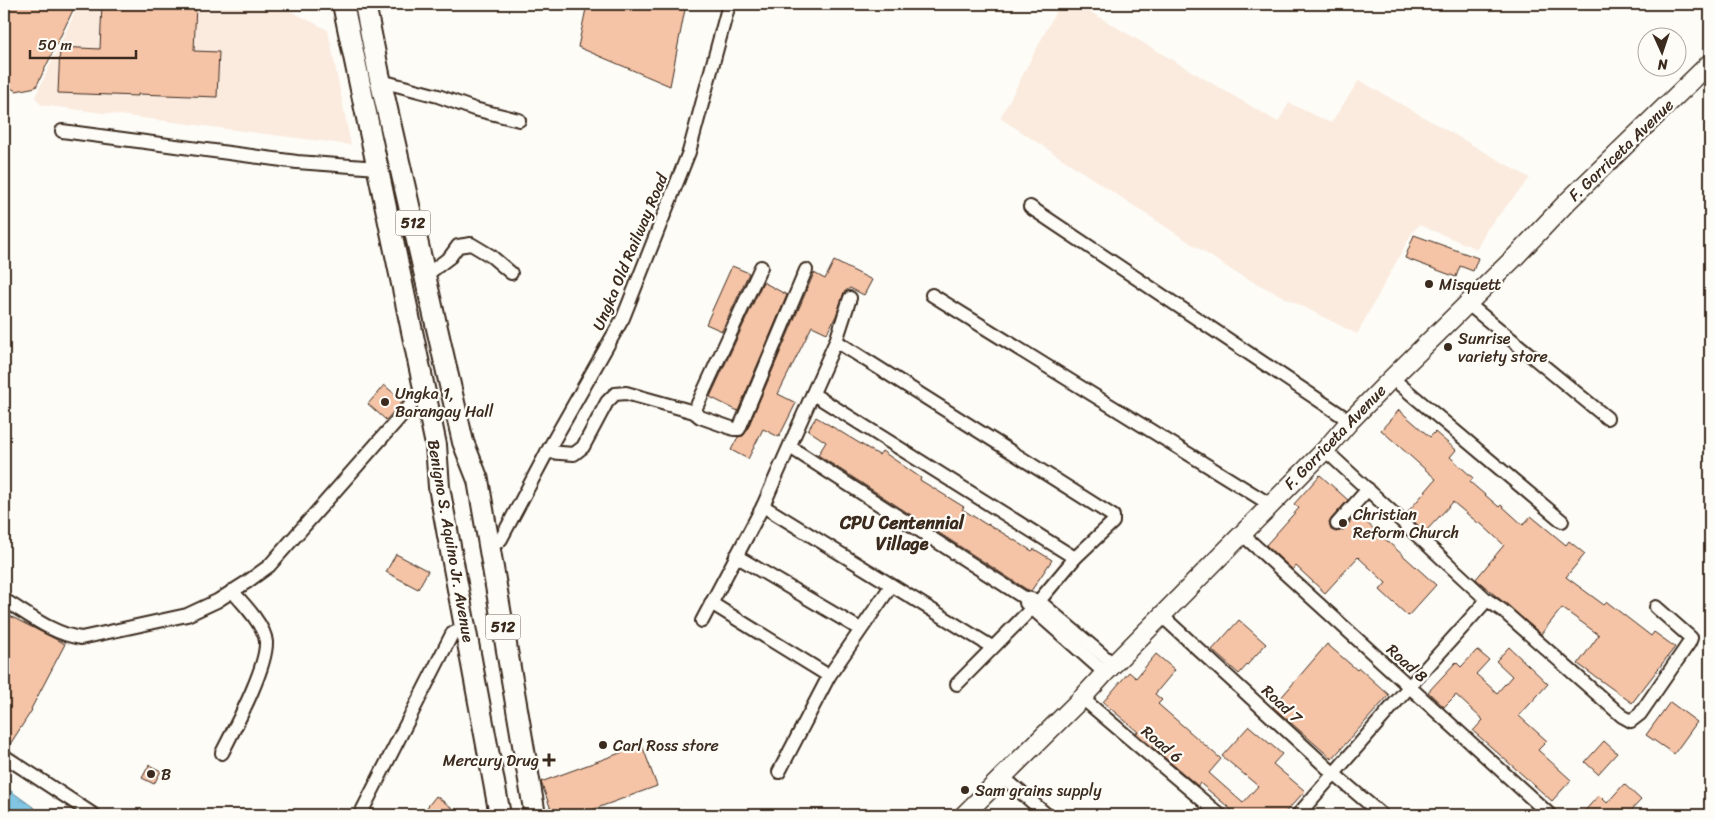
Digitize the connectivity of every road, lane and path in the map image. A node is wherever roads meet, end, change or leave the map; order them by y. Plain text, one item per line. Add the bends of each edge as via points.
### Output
1 (343, 4) edge
2 (365, 4) edge
3 (729, 4) edge
4 (1710, 63) edge
5 (380, 77) junction
6 (359, 78) junction
7 (519, 120) dead end
8 (62, 131) dead end
9 (378, 168) junction
10 (1030, 207) dead end
11 (760, 267) dead end
12 (806, 270) dead end
13 (511, 273) dead end
14 (425, 276) junction
15 (932, 295) dead end
16 (850, 298) dead end
17 (1467, 303) junction
18 (836, 341) junction
19 (1392, 378) junction
20 (451, 385) junction
21 (423, 392) junction
22 (813, 394) junction
23 (694, 412) junction
24 (1607, 418) dead end
25 (1350, 421) junction
26 (790, 447) junction
27 (1325, 450) junction
28 (547, 452) junction
29 (1368, 489) junction
30 (1271, 504) junction
31 (763, 506) junction
32 (1562, 521) dead end
33 (1337, 524) dead end
34 (1242, 534) junction
35 (489, 542) junction
36 (736, 556) junction
37 (1075, 558) junction
38 (891, 586) junction
39 (232, 591) junction
40 (4, 600) edge
41 (1487, 600) junction
42 (711, 603) junction
43 (1034, 605) junction
44 (1656, 607) dead end
45 (1161, 615) junction
46 (702, 620) dead end
47 (466, 629) junction
48 (860, 629) junction
49 (992, 647) junction
50 (1109, 668) junction
51 (829, 676) junction
52 (957, 684) dead end
53 (1409, 687) junction
54 (1082, 698) junction
55 (222, 753) dead end
56 (4, 756) edge
57 (779, 772) dead end
58 (1334, 774) junction
59 (1002, 777) junction
60 (94, 815) edge
61 (360, 815) edge
62 (500, 815) edge
63 (535, 815) edge
64 (964, 815) edge
65 (1047, 815) edge
66 (1220, 815) edge
67 (1298, 815) edge
68 (1382, 815) edge
69 (1550, 815) edge

1 - 6 main road, Benigno S. Aquino Jr. Avenue / 512
2 - 5 main road, Benigno S. Aquino Jr. Avenue / 512
3 - 28 street, Ungka Old Railway Road via 689,152 657,236 623,318
4 - 17 main road, F. Gorriceta Avenue
5 - 6 main road
5 - 7 street via 474,109
5 - 14 main road, Benigno S. Aquino Jr. Avenue / 512
6 - 9 main road, Benigno S. Aquino Jr. Avenue / 512
8 - 9 street via 296,162
9 - 21 main road, Benigno S. Aquino Jr. Avenue / 512
10 - 25 street
11 - 23 street
12 - 23 street via 739,428 700,417
13 - 14 street via 492,256 470,244 458,246 450,257
14 - 20 main road, Benigno S. Aquino Jr. Avenue / 512
15 - 30 street
16 - 18 street
17 - 19 main road, F. Gorriceta Avenue
17 - 24 street
18 - 22 street
18 - 37 street via 1114,516 1113,522
19 - 25 main road, F. Gorriceta Avenue
19 - 32 street
20 - 21 main road
20 - 35 main road, Benigno S. Aquino Jr. Avenue / 512 via 463,442 478,480
21 - 39 street via 269,566
21 - 47 main road, Benigno S. Aquino Jr. Avenue / 512 via 436,445 439,487
22 - 26 street
22 - 37 street
23 - 28 street via 626,393 616,394 607,402 582,447 574,454
25 - 27 main road, F. Gorriceta Avenue
26 - 31 street
26 - 43 street
27 - 29 street
27 - 30 main road, F. Gorriceta Avenue
28 - 35 street, Ungka Old Railway Road via 501,539
29 - 33 street
29 - 41 street
30 - 34 main road, F. Gorriceta Avenue
31 - 36 street
31 - 38 street
34 - 45 main road, F. Gorriceta Avenue
34 - 53 street, Road 8
35 - 63 main road, Benigno S. Aquino Jr. Avenue / 512
36 - 42 street
36 - 48 street
37 - 43 street
38 - 48 street
38 - 49 street
39 - 40 street via 187,615 81,638 39,622
39 - 55 street via 251,612 266,642 262,663
41 - 44 street via 1622,716 1632,720 1640,714 1691,638
41 - 53 street
42 - 46 street
42 - 51 street
43 - 49 street
43 - 50 street
45 - 50 main road, F. Gorriceta Avenue
45 - 58 street, Road 7
47 - 61 street via 452,634
47 - 62 main road, Benigno S. Aquino Jr. Avenue / 512
48 - 51 street
49 - 52 street
50 - 54 main road, F. Gorriceta Avenue
51 - 57 street
53 - 58 street
53 - 69 street, Road 8
54 - 59 main road, F. Gorriceta Avenue
54 - 66 street, Road 6
56 - 60 street
58 - 67 street
58 - 68 street, Road 7
59 - 64 main road, F. Gorriceta Avenue
59 - 65 street

